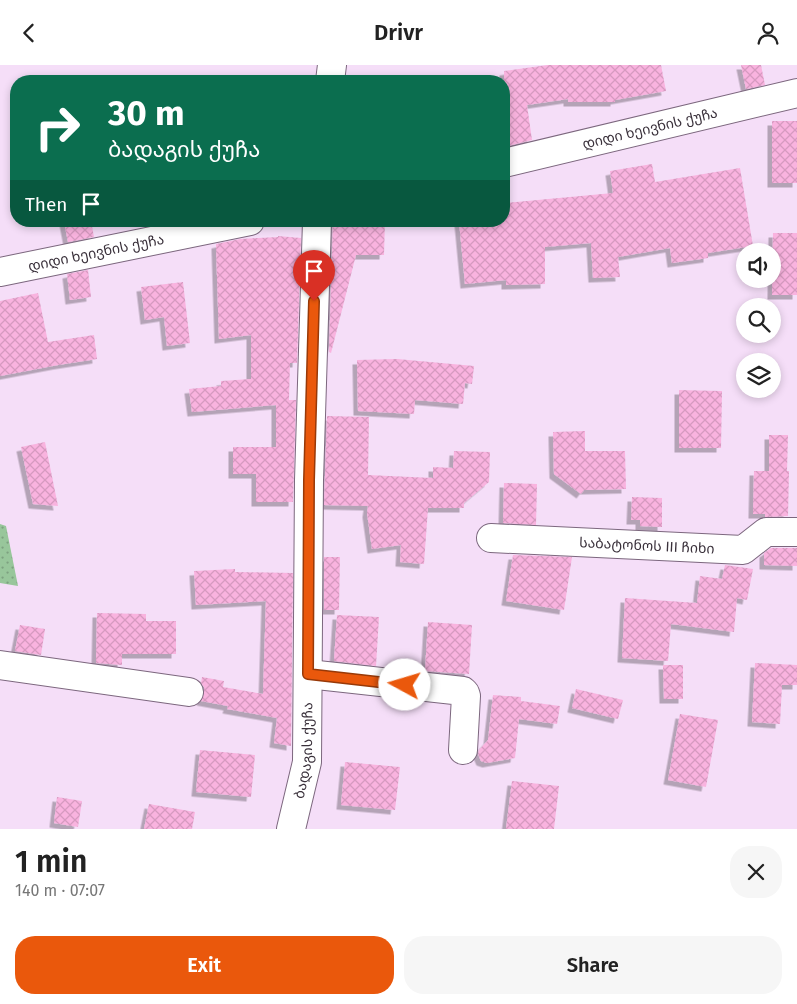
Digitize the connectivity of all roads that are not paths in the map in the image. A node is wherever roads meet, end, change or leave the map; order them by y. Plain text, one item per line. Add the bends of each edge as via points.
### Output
1 (797, 93) edge
2 (510, 162) edge
3 (221, 227) edge
4 (317, 227) edge
5 (0, 272) edge
6 (797, 531) edge
7 (491, 538) dead end
8 (0, 665) edge
9 (308, 674) junction
10 (189, 692) dead end
11 (463, 750) dead end
12 (292, 829) edge

1 - 2 street, დიდი ხეივნის ქუჩა
3 - 5 street, დიდი ხეივნის ქუჩა
4 - 9 street, ბადაგის ქუჩა via 309,480
6 - 7 street, საბატონოს III ჩიხი via 766,531 743,550
8 - 10 street
9 - 11 street via 463,691 466,696
9 - 12 street, ბადაგის ქუჩა via 307,762

